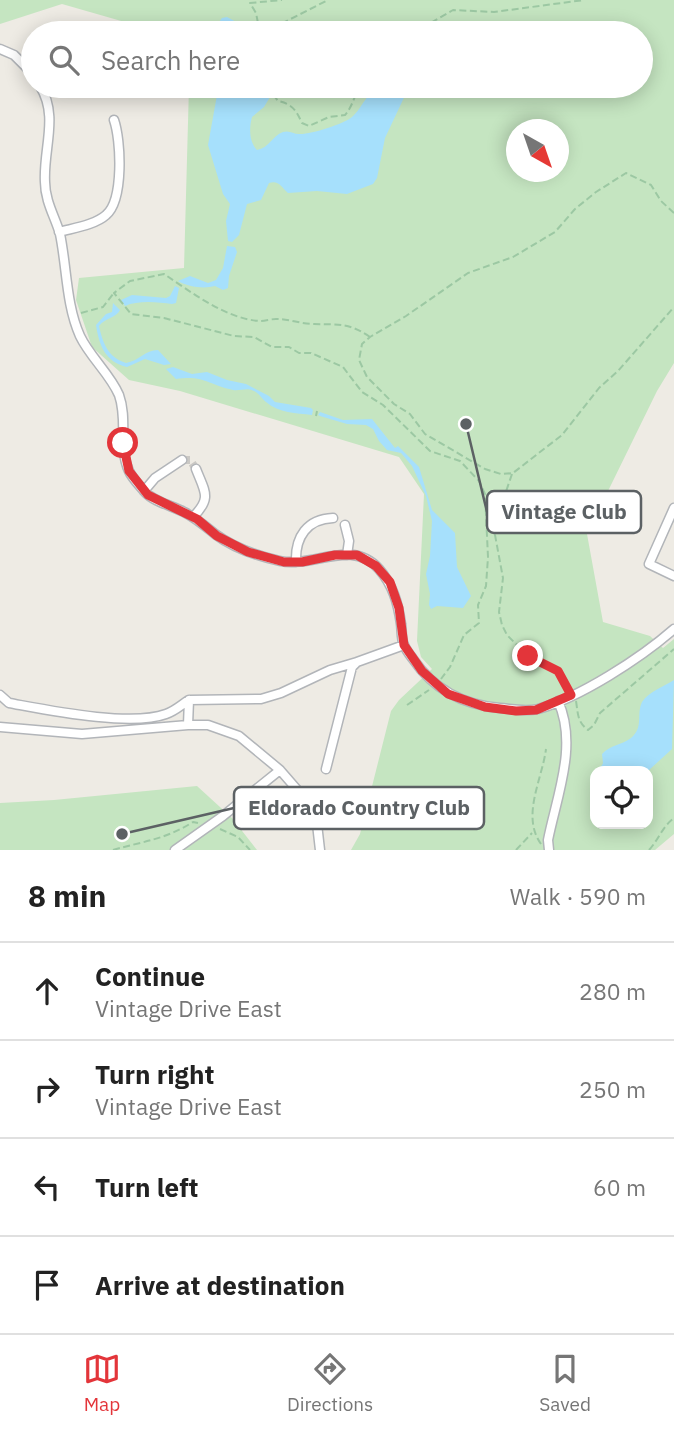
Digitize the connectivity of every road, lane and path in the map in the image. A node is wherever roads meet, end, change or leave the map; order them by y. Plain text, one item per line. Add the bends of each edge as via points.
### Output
1 (282, 0) edge
2 (328, 0) edge
3 (584, 0) edge
4 (258, 21) edge
5 (286, 21) edge
6 (434, 21) edge
7 (0, 49) edge
8 (21, 62) edge
9 (47, 98) edge
10 (276, 98) edge
11 (353, 98) edge
12 (114, 120) dead end
13 (674, 213) edge
14 (59, 232) junction
15 (114, 293) junction
16 (674, 307) edge
17 (72, 315) junction
18 (370, 337) junction
19 (317, 411) dead end
20 (316, 416) dead end
21 (182, 460) dead end
22 (196, 469) tunnel mouth
23 (513, 473) junction
24 (144, 491) junction
25 (674, 508) edge
26 (193, 517) junction
27 (333, 518) dead end
28 (345, 525) dead end
29 (347, 555) junction
30 (296, 562) junction
31 (674, 576) edge
32 (674, 629) edge
33 (404, 645) junction
34 (674, 649) edge
35 (357, 662) junction
36 (435, 684) junction
37 (0, 695) edge
38 (571, 695) junction
39 (188, 700) junction
40 (558, 701) junction
41 (407, 705) dead end
42 (188, 725) junction
43 (0, 727) edge
44 (546, 749) dead end
45 (326, 769) dead end
46 (280, 770) junction
47 (674, 818) edge
48 (533, 832) junction
49 (175, 850) edge
50 (320, 850) edge
51 (516, 850) edge
52 (548, 850) edge
53 (649, 850) edge

1 - 4 path via 250,3
2 - 5 path
3 - 6 path via 478,13 453,10
7 - 8 street
9 - 14 street via 51,123 44,183
10 - 11 path via 289,104 309,126 345,115
12 - 14 street via 118,190 113,209 103,218
13 - 18 path via 651,185 626,173 575,209 555,232 513,257 468,273
14 - 17 street
15 - 17 path via 103,307
15 - 18 path via 130,281 164,274 213,306 259,321 339,323
15 - 36 path via 131,314 254,337 272,347 289,347 343,367 362,391 383,405 430,452 460,461 479,481 485,494 488,533 479,623 464,635 450,667
16 - 23 path via 562,435
17 - 24 street via 85,346 118,394 129,471
18 - 23 path via 362,344 359,360 367,377 410,414 425,434 485,469
19 - 20 path
21 - 24 street
22 - 26 street via 206,497
23 - 38 path via 495,535 503,578 502,625 528,656 558,671
24 - 26 street
25 - 31 street via 649,564
26 - 30 street via 248,552
27 - 30 street via 301,534
28 - 29 street
29 - 30 street
29 - 33 street via 357,555 376,566 390,582
32 - 38 street via 607,677
33 - 35 street
33 - 36 street
34 - 38 path via 600,713 588,730 578,719 577,702
35 - 39 street via 261,699
35 - 45 street via 349,673
36 - 40 street via 448,694 485,707 536,710
36 - 41 path
37 - 39 street via 9,703 128,718 164,715
38 - 40 street
39 - 42 street
40 - 52 street via 566,719 566,762
42 - 43 street via 82,734
42 - 46 street via 208,725 239,736
44 - 48 path via 532,800
46 - 49 street
46 - 50 street via 317,824
47 - 53 path via 664,825
48 - 51 path
48 - 52 path

